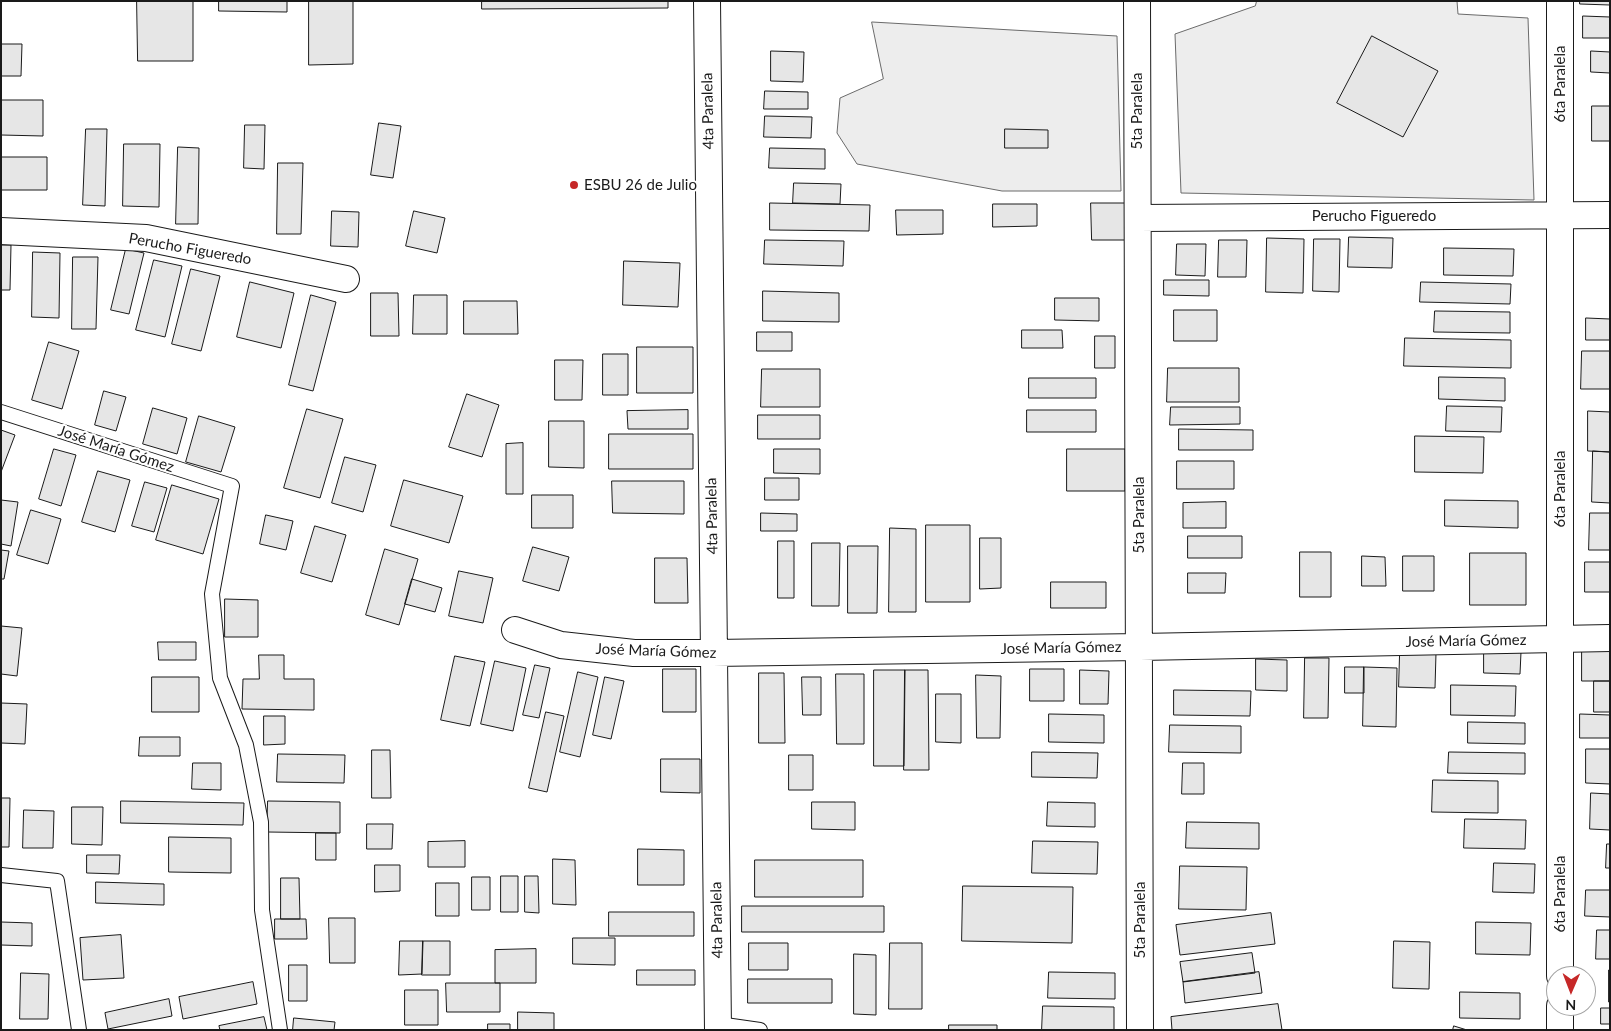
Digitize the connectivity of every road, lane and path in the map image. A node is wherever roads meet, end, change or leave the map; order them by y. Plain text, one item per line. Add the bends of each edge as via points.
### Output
1 (707, 1) edge
2 (1137, 1) edge
3 (1560, 1) edge
4 (1560, 215) junction
5 (1610, 215) edge
6 (1138, 218) junction
7 (1, 231) edge
8 (346, 279) dead end
9 (1, 412) edge
10 (515, 630) dead end
11 (1610, 638) edge
12 (1560, 639) junction
13 (1140, 647) junction
14 (713, 653) junction
15 (1, 875) edge
16 (1560, 966) edge
17 (1560, 1016) edge
18 (718, 1027) edge
19 (79, 1030) edge
20 (280, 1030) edge
21 (760, 1030) edge
22 (1140, 1030) edge
23 (1560, 1030) edge

1 - 14 street, 4ta Paralela
2 - 6 street, 5ta Paralela
3 - 4 street, 6ta Paralela
4 - 5 street, Perucho Figueredo
4 - 6 street, Perucho Figueredo
4 - 12 street, 6ta Paralela
6 - 13 street, 5ta Paralela
7 - 8 street, Perucho Figueredo via 146,238
9 - 20 lane, José María Gómez via 232,486 212,594 220,678 246,745 261,822 262,910
10 - 14 street, José María Gómez via 561,645 634,653
11 - 12 street, José María Gómez
12 - 13 street, José María Gómez
12 - 16 street, 6ta Paralela
13 - 14 street, José María Gómez
13 - 22 street, 5ta Paralela
14 - 18 street, 4ta Paralela
15 - 19 lane via 57,880
17 - 23 street
18 - 21 lane

